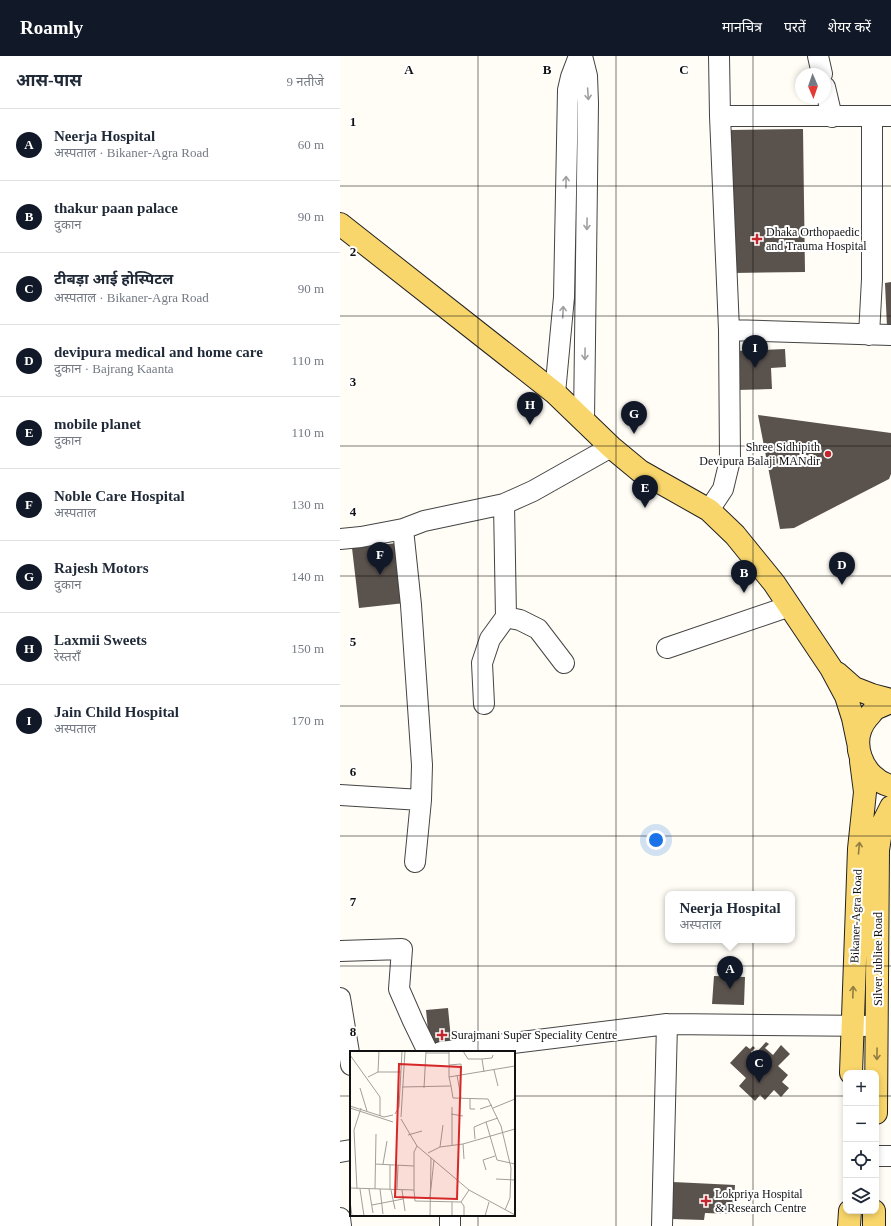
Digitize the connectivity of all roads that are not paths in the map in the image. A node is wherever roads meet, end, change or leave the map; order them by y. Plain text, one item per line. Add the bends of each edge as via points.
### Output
1 (578, 56) edge
2 (582, 56) edge
3 (719, 56) edge
4 (818, 56) edge
5 (821, 68) edge
6 (829, 104) edge
7 (720, 116) junction
8 (881, 116) edge
9 (832, 117) junction
10 (340, 224) edge
11 (729, 330) junction
12 (869, 335) junction
13 (891, 335) edge
14 (555, 393) junction
15 (584, 420) junction
16 (611, 447) junction
17 (504, 504) junction
18 (709, 510) junction
19 (403, 529) junction
20 (340, 539) edge
21 (790, 606) junction
22 (506, 617) junction
23 (667, 648) dead end
24 (564, 663) dead end
25 (831, 668) junction
26 (891, 701) edge
27 (484, 704) dead end
28 (859, 751) junction
29 (891, 786) edge
30 (340, 795) edge
31 (421, 800) junction
32 (891, 807) edge
33 (415, 862) dead end
34 (340, 951) edge
35 (340, 998) edge
36 (667, 1024) junction
37 (852, 1025) junction
38 (877, 1026) junction
39 (428, 1051) edge
40 (449, 1051) edge
41 (350, 1059) edge
42 (851, 1070) edge
43 (876, 1106) edge
44 (350, 1150) edge
45 (340, 1152) edge
46 (879, 1156) edge
47 (891, 1156) edge
48 (850, 1214) edge
49 (874, 1214) edge
50 (340, 1218) edge
51 (342, 1226) edge
52 (662, 1226) edge
53 (849, 1226) edge
54 (874, 1226) edge

14 -> 1 street via 564,297 568,90
2 -> 15 street via 587,76 588,104
3 - 7 street
4 - 5 street
6 - 9 street
7 - 9 street
7 - 11 street
8 - 9 street
8 - 12 street
10 - 14 main road
11 - 12 street
11 - 18 street via 730,460 723,489
12 - 13 street
14 - 15 main road
15 - 16 main road
16 - 17 street via 533,491
16 - 18 main road via 640,471
17 - 19 street via 424,520
17 - 22 street
18 - 21 main road via 735,535
19 - 20 street
19 - 31 street via 415,658 422,765
21 - 23 street
21 - 25 main road
22 - 24 street via 520,620 538,629
22 - 27 street via 490,639 482,663
25 - 26 main road via 854,688
25 - 28 main road, Bikaner-Agra Road via 846,696
26 - 28 main road via 876,708 863,723
28 - 29 main road via 872,776
37 -> 28 main road, Bikaner-Agra Road via 859,849 865,792
30 - 31 street
31 - 33 street
32 - 38 main road, Silver Jubliee Road via 882,825 878,850
34 - 39 street via 402,949 400,989
35 - 41 street
36 - 37 street
36 - 40 street
36 - 52 street
37 - 38 street
37 - 42 main road, Bikaner-Agra Road
38 -> 43 main road, Silver Jubliee Road
44 - 45 street
46 - 47 street
48 - 53 main road
49 - 54 main road
50 - 51 street

